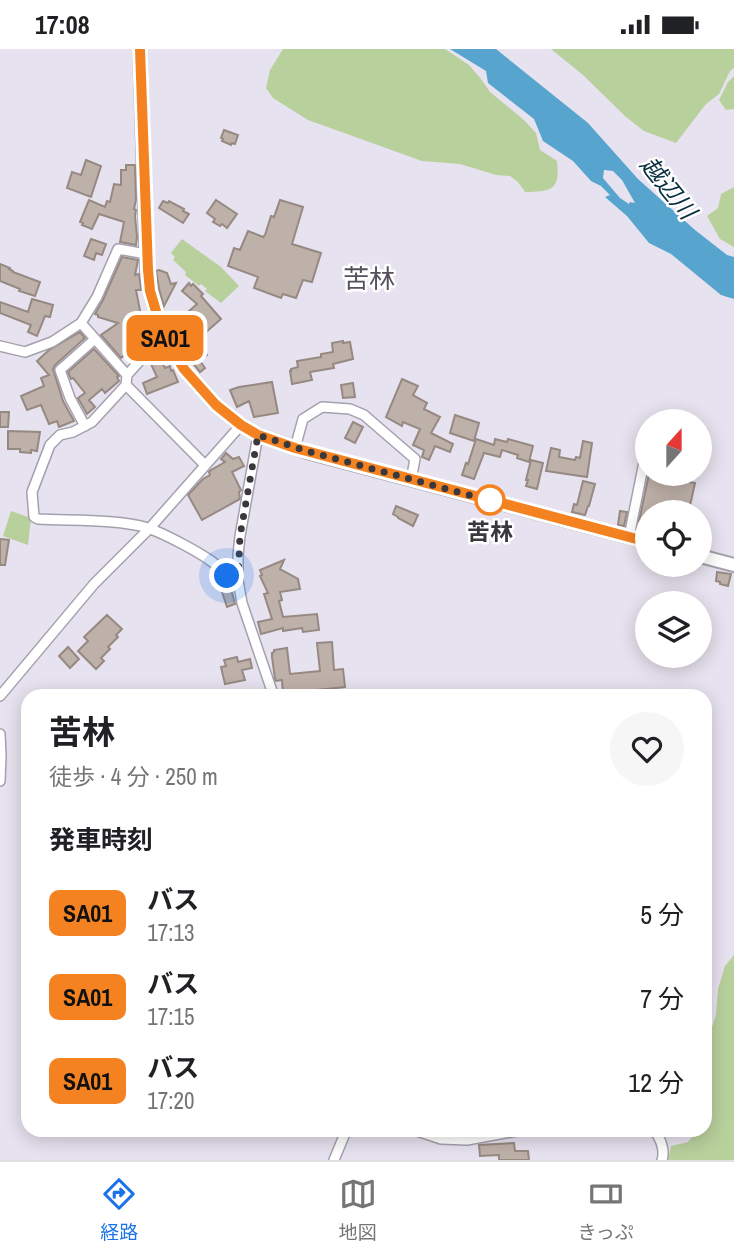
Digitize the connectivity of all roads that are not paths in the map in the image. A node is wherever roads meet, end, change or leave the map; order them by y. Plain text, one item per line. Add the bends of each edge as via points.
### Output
1 (140, 49) edge
2 (146, 254) junction
3 (81, 323) junction
4 (163, 335) junction
5 (95, 339) junction
6 (0, 346) edge
7 (127, 375) junction
8 (126, 386) junction
9 (241, 425) junction
10 (85, 426) junction
11 (258, 435) junction
12 (295, 448) junction
13 (205, 465) junction
14 (411, 480) junction
15 (639, 487) edge
16 (149, 529) junction
17 (629, 537) junction
18 (635, 539) edge
19 (712, 559) edge
20 (734, 565) edge
21 (238, 580) junction
22 (271, 689) edge
23 (0, 696) edge
24 (0, 734) edge
25 (0, 781) edge
26 (344, 1137) edge
27 (435, 1137) edge
28 (484, 1137) edge
29 (658, 1137) edge
30 (334, 1160) edge
31 (662, 1160) edge

1 - 2 main road
2 - 3 street via 118,249
2 - 4 main road via 150,291
3 - 5 street
3 - 6 street via 52,342 25,352
4 - 7 street
4 - 9 main road via 196,384
5 - 7 street
5 - 10 street via 60,370
7 - 8 street
8 - 10 street
8 - 13 street
9 - 11 main road
9 - 13 street
10 - 16 street via 60,435 50,445 32,492 34,517
11 - 12 main road
11 - 21 street via 240,536
12 - 14 main road
12 - 14 street via 303,419 322,407 350,409 364,415 415,459
13 - 16 street
14 - 17 main road
15 - 17 street
16 - 21 street via 191,548
16 - 23 street via 94,584
17 - 18 main road
19 - 20 main road
21 - 22 street
24 - 25 street
26 - 30 street
27 - 28 street
29 - 31 street

